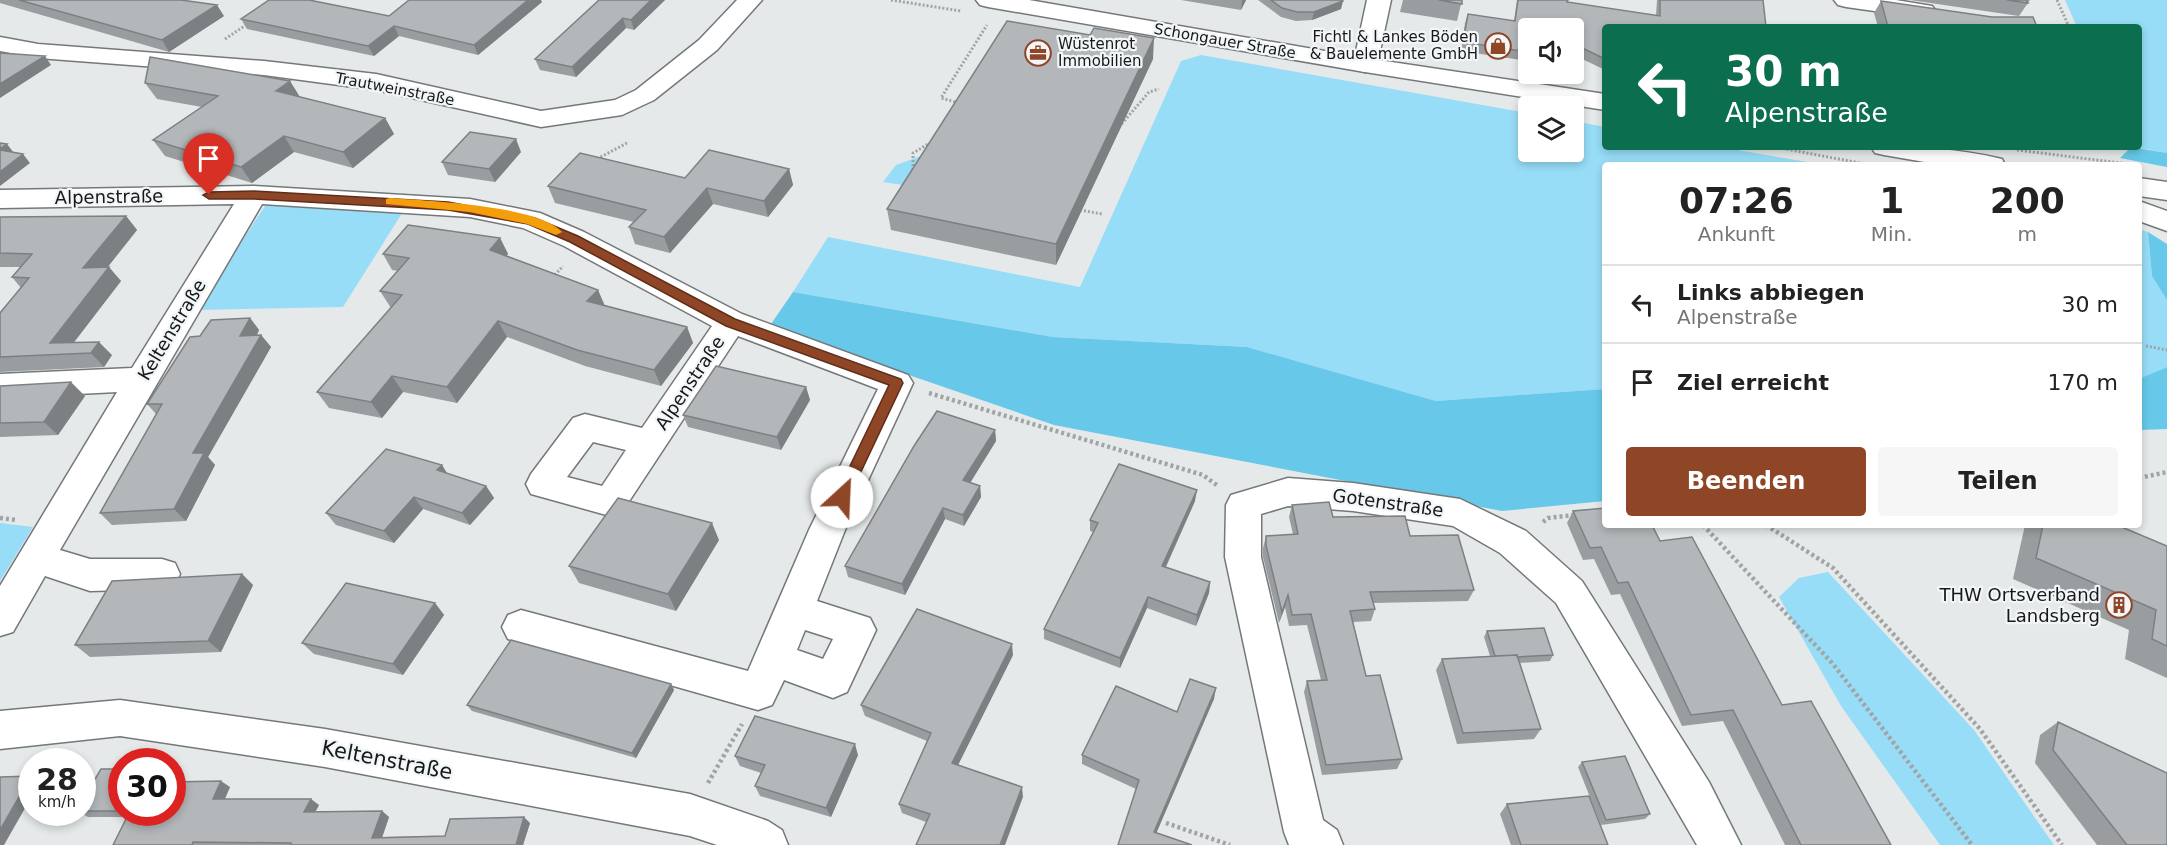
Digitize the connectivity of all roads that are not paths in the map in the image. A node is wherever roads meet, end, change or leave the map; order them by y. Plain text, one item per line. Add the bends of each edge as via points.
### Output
1 (750, 0) edge
2 (1379, 0) edge
3 (1846, 0) edge
4 (1945, 7) edge
5 (990, 8) edge
6 (0, 44) edge
7 (1365, 65) junction
8 (1602, 102) edge
9 (1919, 150) edge
10 (2001, 157) edge
11 (2142, 187) edge
12 (2167, 191) edge
13 (254, 195) junction
14 (0, 199) edge
15 (2142, 211) edge
16 (2167, 222) edge
17 (731, 322) junction
18 (141, 380) junction
19 (0, 386) edge
20 (649, 443) dead end
21 (38, 558) junction
22 (162, 574) dead end
23 (795, 610) junction
24 (0, 620) edge
25 (521, 627) dead end
26 (766, 676) junction
27 (0, 730) edge
28 (767, 845) edge
29 (1322, 845) edge
30 (1720, 845) edge

1 - 6 street, Trautweinstraße via 708,45 645,95 622,107 541,119 376,82 264,68 38,51
2 - 7 street
3 - 4 street
5 - 7 street, Schongauer Straße
7 - 8 street, Schongauer Straße
9 - 10 street
11 - 12 street
13 - 14 street, Alpenstraße
13 - 17 street, Alpenstraße via 470,208 530,220
13 - 18 street, Keltenstraße
15 - 16 street
17 - 20 street, Alpenstraße
17 - 23 street, Alpenstraße via 897,383 826,530
18 - 19 street
18 - 21 street, Keltenstraße
21 - 22 street via 90,575
21 - 24 street, Keltenstraße
23 - 26 street
23 - 26 street via 857,630 833,680
25 - 26 street
27 - 28 street, Keltenstraße via 120,718 325,748 690,815 753,836
29 - 30 street, Gotenstraße via 1305,832 1243,557 1243,505 1288,492 1460,513 1513,542 1569,592

